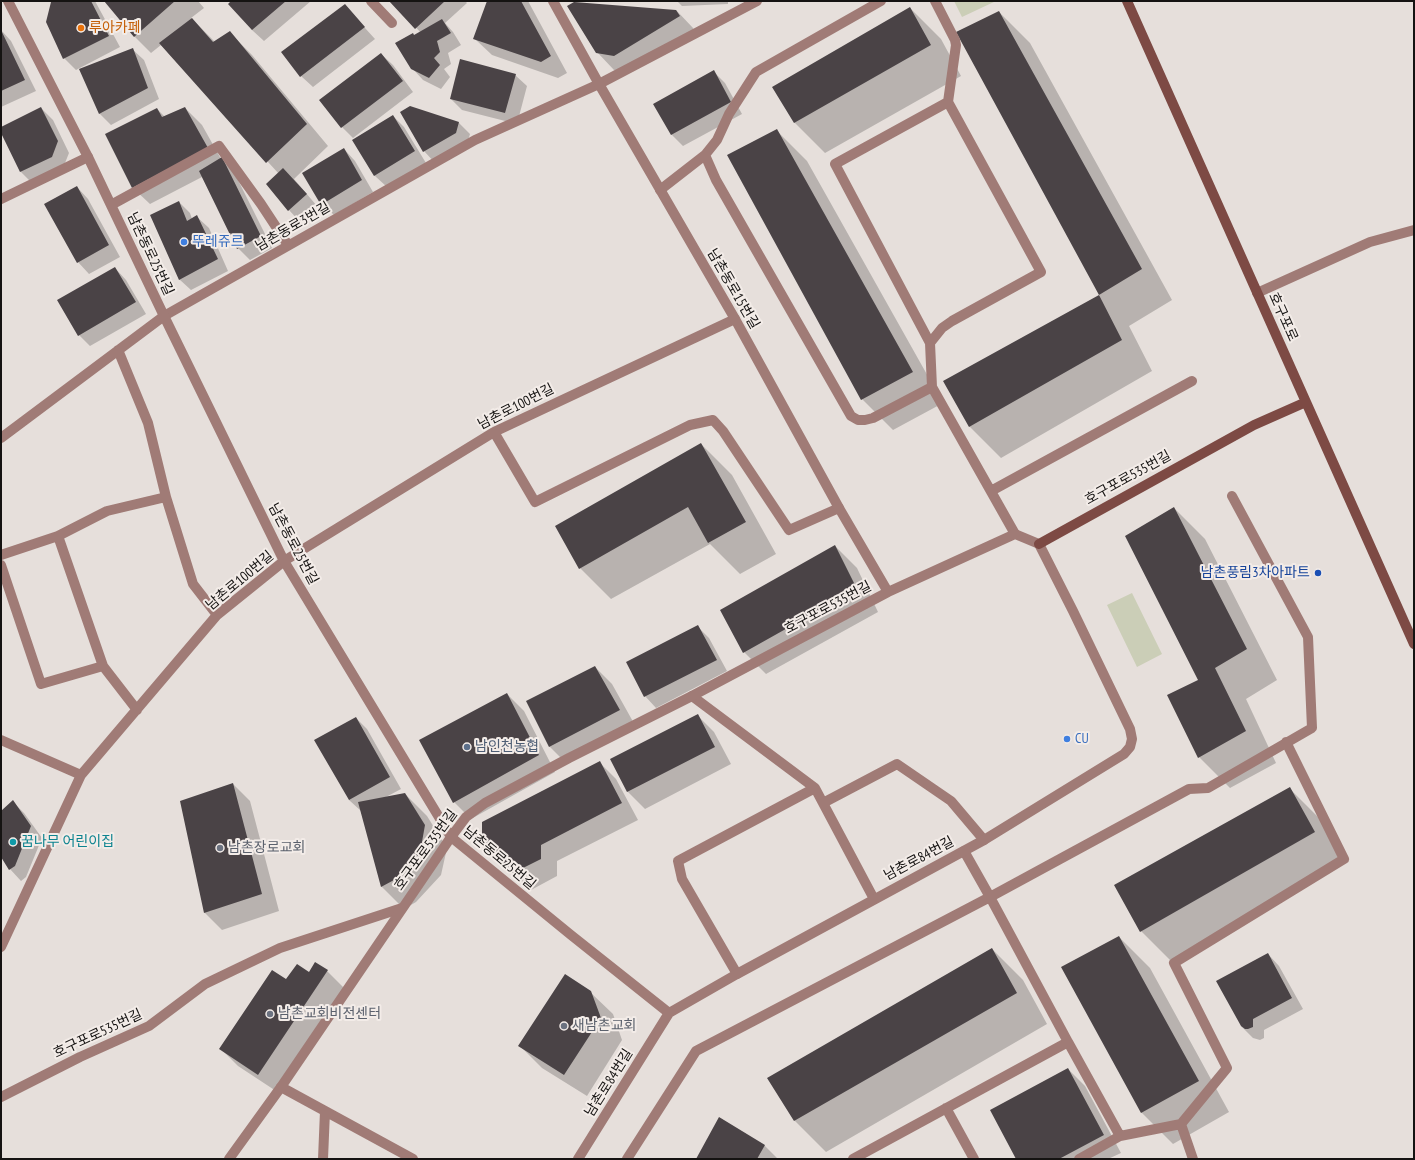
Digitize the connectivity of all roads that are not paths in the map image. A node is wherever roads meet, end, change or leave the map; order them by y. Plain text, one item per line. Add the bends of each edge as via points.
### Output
1 (8, 1) edge
2 (371, 1) edge
3 (553, 1) edge
4 (757, 1) edge
5 (881, 1) edge
6 (934, 1) edge
7 (1127, 1) edge
8 (392, 23) dead end
9 (599, 84) junction
10 (948, 102) junction
11 (705, 155) junction
12 (88, 157) junction
13 (660, 190) junction
14 (1, 199) edge
15 (111, 205) junction
16 (1414, 230) edge
17 (288, 246) junction
18 (1257, 293) junction
19 (164, 316) junction
20 (735, 319) junction
21 (930, 343) junction
22 (118, 350) junction
23 (1192, 381) dead end
24 (932, 387) junction
25 (1306, 402) junction
26 (494, 432) junction
27 (1, 438) edge
28 (991, 491) junction
29 (1232, 496) dead end
30 (166, 497) junction
31 (839, 508) junction
32 (1015, 534) junction
33 (58, 536) junction
34 (1039, 544) junction
35 (1, 555) edge
36 (284, 561) junction
37 (1, 565) edge
38 (888, 592) junction
39 (217, 616) junction
40 (1414, 644) edge
41 (103, 666) junction
42 (692, 696) junction
43 (137, 710) junction
44 (1, 740) edge
45 (1286, 742) junction
46 (81, 776) junction
47 (814, 788) junction
48 (823, 803) junction
49 (451, 837) junction
50 (984, 840) junction
51 (964, 851) junction
52 (990, 897) junction
53 (874, 899) junction
54 (402, 908) junction
55 (1, 947) edge
56 (737, 974) junction
57 (669, 1012) junction
58 (1068, 1042) junction
59 (281, 1087) junction
60 (1, 1097) edge
61 (946, 1108) junction
62 (325, 1111) junction
63 (1181, 1124) junction
64 (1120, 1136) junction
65 (229, 1159) edge
66 (323, 1159) edge
67 (413, 1159) edge
68 (578, 1159) edge
69 (627, 1159) edge
70 (853, 1159) edge
71 (974, 1159) edge
72 (1079, 1159) edge
73 (1193, 1159) edge

1 - 12 street, 남촌동로25번길
2 - 8 street
3 - 9 street, 남촌동로15번길
4 - 9 street, 남촌동로3번길
5 - 11 street via 756,72 729,114 717,140
6 - 10 street via 956,45
7 - 18 main road, 호구포로
9 - 13 street, 남촌동로15번길
9 - 17 street, 남촌동로3번길 via 475,140
10 - 21 street via 1041,272 952,321 942,328
10 - 21 street via 835,164
11 - 13 street
11 - 24 street via 716,180 851,416 858,420 873,418
12 - 14 street
12 - 15 street, 남촌동로25번길
13 - 20 street, 남촌동로15번길
15 - 17 street via 219,146
15 - 19 street, 남촌동로25번길
16 - 18 street via 1370,242
17 - 19 street, 남촌동로3번길
18 - 25 main road, 호구포로
19 - 22 street, 남촌동로3번길
19 - 36 street, 남촌동로25번길
20 - 26 street, 남촌로100번길
20 - 31 street, 남촌동로15번길
21 - 24 street
22 - 27 street, 남촌동로3번길
22 - 30 street via 148,423
23 - 28 street
24 - 28 street
25 - 34 main road, 호구포로535번길 via 1254,425
25 - 40 main road, 호구포로
26 - 31 street via 535,502 690,425 713,420 789,530
26 - 36 street, 남촌로100번길
28 - 32 street
29 - 45 street via 1308,637 1312,728
30 - 33 street via 107,512
30 - 39 street via 194,584
31 - 38 street, 남촌동로15번길
32 - 34 street
32 - 38 street, 호구포로535번길
33 - 35 street
33 - 41 street
34 - 50 street, 남촌로84번길 via 1121,709 1132,739 1124,754
36 - 39 street, 남촌로100번길
36 - 49 street, 남촌동로25번길
37 - 41 street via 41,684
38 - 42 street, 호구포로535번길
39 - 43 street, 남촌로100번길
41 - 43 street
42 - 47 street
42 - 49 street, 호구포로535번길 via 485,804 466,817
43 - 46 street, 남촌로100번길
44 - 46 street
45 - 52 street via 1208,788 1189,789
45 - 63 street via 1344,859 1174,963 1227,1068
46 - 55 street, 남촌로100번길
47 - 48 street
47 - 56 street via 678,861 682,879
48 - 50 street via 897,764 952,801
48 - 53 street
49 - 54 street, 호구포로535번길
49 - 57 street, 남촌동로25번길
50 - 51 street, 남촌로84번길
51 - 52 street
51 - 53 street, 남촌로84번길
52 - 58 street
52 - 69 street via 696,1051
53 - 56 street, 남촌로84번길
54 - 59 street, 호구포로535번길
54 - 60 street, 호구포로535번길 via 280,948 205,984 149,1026
56 - 57 street, 남촌로84번길
57 - 68 street, 남촌로84번길
58 - 61 street
58 - 64 street
59 - 62 street
59 - 65 street, 호구포로535번길
61 - 70 street
61 - 71 street
62 - 66 street
62 - 67 street
63 - 64 street
63 - 73 street
64 - 72 street

